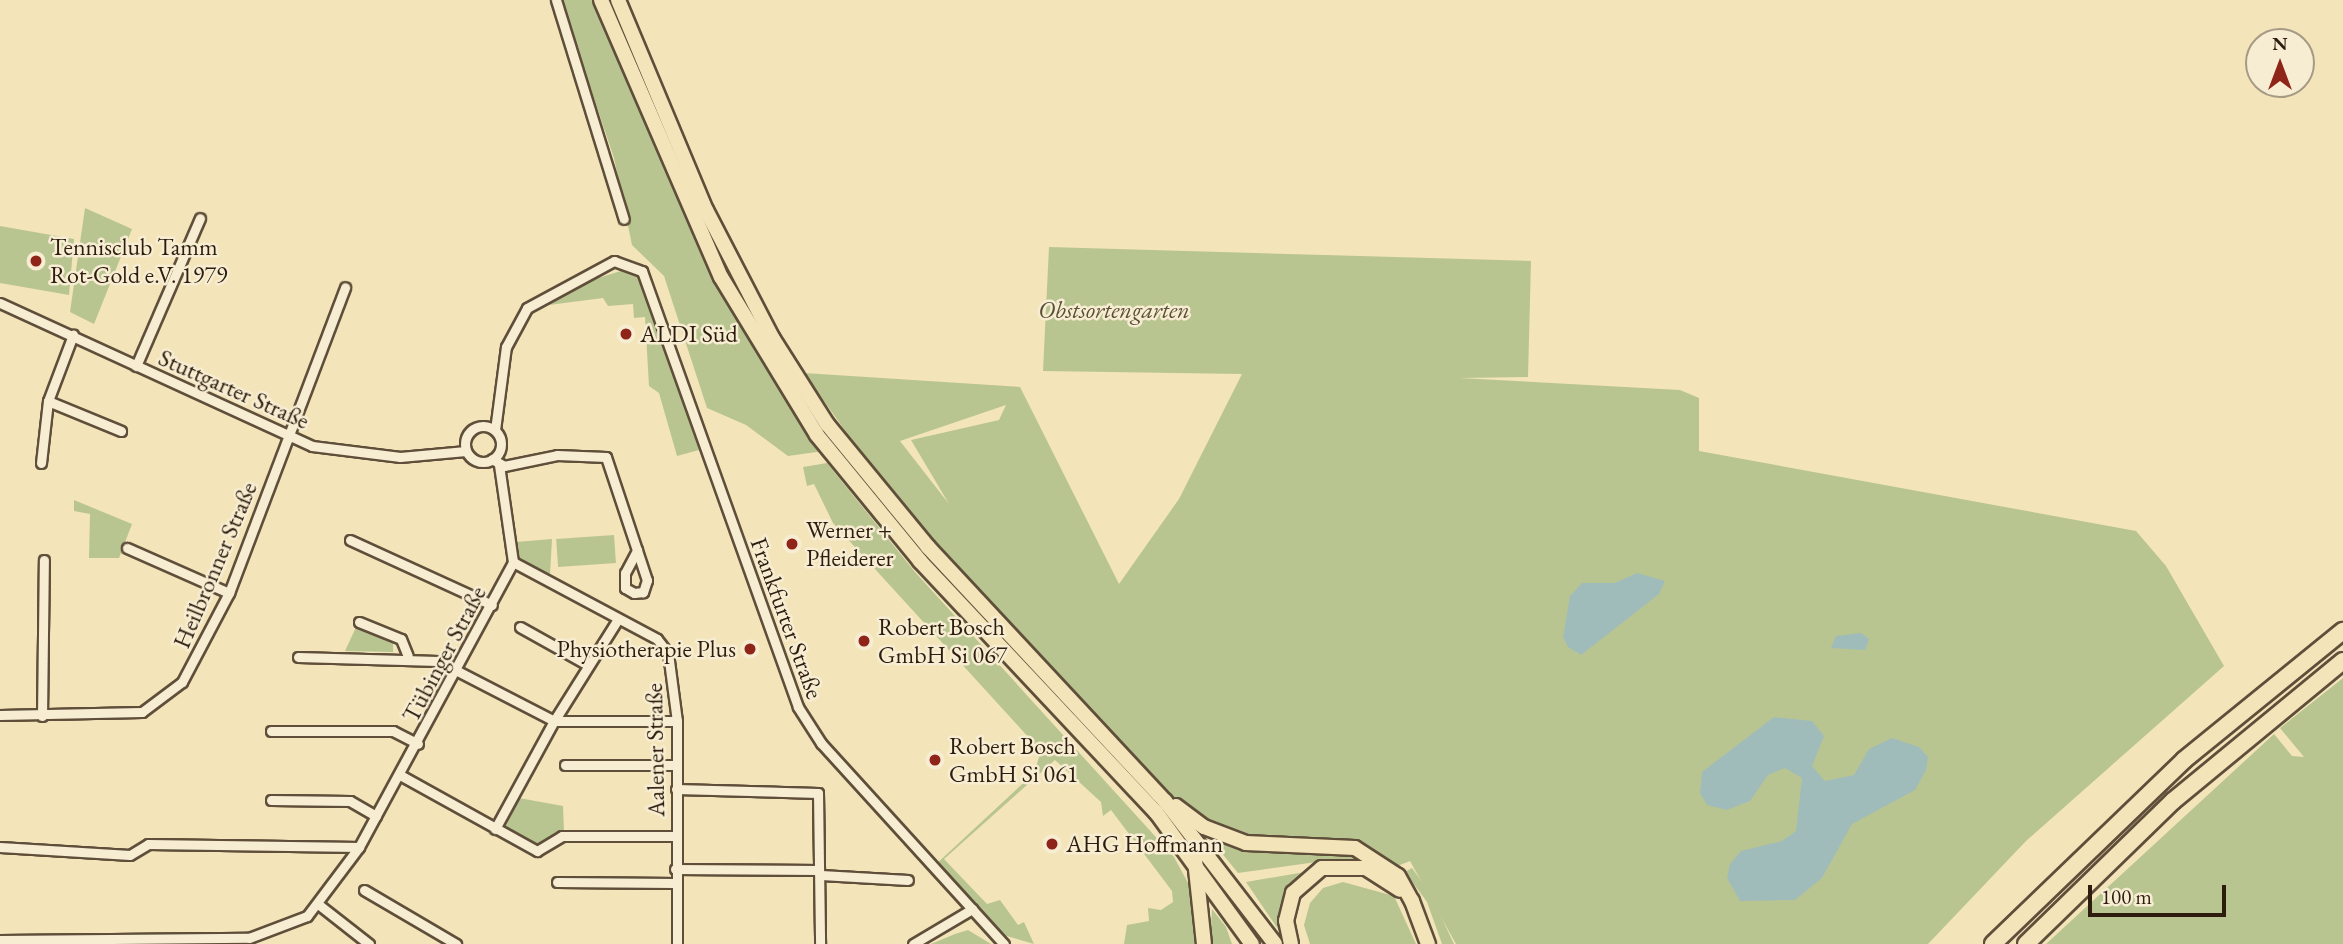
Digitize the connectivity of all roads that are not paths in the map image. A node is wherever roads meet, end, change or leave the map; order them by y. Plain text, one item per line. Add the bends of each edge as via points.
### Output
1 (556, 0) edge
2 (601, 0) edge
3 (618, 0) edge
4 (200, 218) dead end
5 (624, 219) dead end
6 (345, 287) dead end
7 (0, 303) edge
8 (73, 335) junction
9 (136, 366) junction
10 (48, 401) junction
11 (495, 430) junction
12 (121, 431) dead end
13 (290, 438) junction
14 (466, 451) junction
15 (496, 462) junction
16 (41, 463) dead end
17 (350, 540) dead end
18 (127, 548) dead end
19 (637, 550) dead end
20 (44, 560) dead end
21 (513, 562) junction
22 (229, 593) junction
23 (492, 605) junction
24 (618, 619) junction
25 (359, 622) dead end
26 (520, 627) dead end
27 (2343, 631) edge
28 (408, 656) junction
29 (298, 657) dead end
30 (2343, 661) edge
31 (588, 664) junction
32 (459, 671) junction
33 (0, 715) edge
34 (42, 716) junction
35 (555, 721) junction
36 (677, 721) junction
37 (271, 730) dead end
38 (418, 744) junction
39 (565, 765) dead end
40 (676, 765) junction
41 (400, 775) junction
42 (676, 789) junction
43 (271, 800) dead end
44 (1166, 801) junction
45 (376, 816) junction
46 (495, 829) junction
47 (676, 836) junction
48 (0, 847) edge
49 (359, 847) junction
50 (1195, 860) junction
51 (675, 869) junction
52 (820, 872) junction
53 (908, 880) dead end
54 (557, 882) dead end
55 (675, 883) junction
56 (364, 890) dead end
57 (1412, 901) junction
58 (318, 904) junction
59 (972, 909) junction
60 (0, 940) edge
61 (369, 944) edge
62 (456, 944) edge
63 (677, 944) edge
64 (820, 944) edge
65 (913, 944) edge
66 (1004, 944) edge
67 (1204, 944) edge
68 (1252, 944) edge
69 (1275, 944) edge
70 (1291, 944) edge
71 (1428, 944) edge
72 (1993, 944) edge
73 (2026, 944) edge

1 - 5 street
2 - 50 main road via 721,277 817,435 920,561
3 - 44 main road via 706,210 767,328 827,424 928,547
4 - 9 street
6 - 13 street, Heilbronner Straße
7 - 8 street, Stuttgarter Straße
8 - 9 street, Stuttgarter Straße
8 - 10 street
9 - 13 street, Stuttgarter Straße
10 - 12 street
10 - 16 street
11 - 14 street via 470,432
11 - 15 street via 500,446
11 - 59 street, Frankfurter Straße via 506,346 523,314 568,280 620,261 648,279 797,707 821,743
13 - 14 street, Stuttgarter Straße via 348,454
13 - 22 street, Heilbronner Straße
14 - 15 street, Stuttgarter Straße via 477,461
15 - 19 street via 557,455 606,457
15 - 21 street
17 - 23 street
18 - 22 street
20 - 34 street
21 - 23 street, Tübinger Straße
21 - 24 street, Aalener Straße
22 - 34 street, Heilbronner Straße via 192,668 159,704 130,714
23 - 32 street, Tübinger Straße
24 - 31 street
24 - 36 street, Aalener Straße via 657,639 668,653
25 - 28 street via 401,639
26 - 31 street
27 - 72 highway via 2184,761
28 - 29 street
28 - 32 street
30 - 73 highway via 2173,801
31 - 35 street
32 - 35 street
32 - 38 street, Tübinger Straße
33 - 34 street, Heilbronner Straße
35 - 36 street
35 - 46 street
36 - 40 street, Aalener Straße
37 - 38 street via 393,731
38 - 41 street, Tübinger Straße
39 - 40 street
40 - 42 street, Aalener Straße
41 - 45 street, Tübinger Straße
41 - 46 street
42 - 47 street, Aalener Straße
42 - 52 street via 811,789 820,800
43 - 45 street via 350,801
44 - 57 main road via 1224,837 1355,848 1398,876
44 - 69 main road
45 - 49 street, Tübinger Straße
46 - 47 street via 537,851 562,836
47 - 51 street, Aalener Straße
48 - 49 street via 130,855 148,844
49 - 58 street, Tübinger Straße
50 - 67 main road
50 - 68 main road
51 - 52 street
51 - 55 street, Aalener Straße
52 - 53 street
52 - 64 street
54 - 55 street
55 - 63 street, Aalener Straße
56 - 62 street
57 - 70 main road via 1378,873 1322,868 1293,893 1286,921
57 - 71 main road
58 - 60 street, Tübinger Straße via 295,925 249,938
58 - 61 street
59 - 65 street
59 - 66 street, Frankfurter Straße

